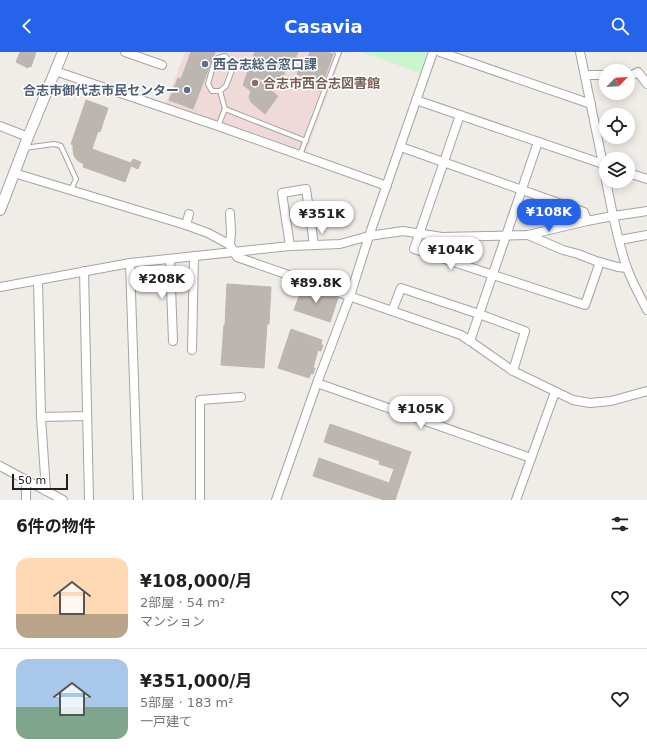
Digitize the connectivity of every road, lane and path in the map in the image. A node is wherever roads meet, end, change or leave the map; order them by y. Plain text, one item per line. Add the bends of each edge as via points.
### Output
1 (63, 52) edge
2 (125, 52) edge
3 (337, 52) edge
4 (433, 52) edge
5 (440, 52) edge
6 (580, 52) edge
7 (226, 54) edge
8 (162, 65) dead end
9 (55, 71) junction
10 (635, 74) edge
11 (585, 75) junction
12 (599, 75) edge
13 (647, 84) edge
14 (220, 91) junction
15 (416, 100) junction
16 (591, 104) junction
17 (225, 109) junction
18 (460, 115) junction
19 (0, 126) edge
20 (218, 126) junction
21 (28, 137) junction
22 (306, 141) junction
23 (538, 142) junction
24 (401, 147) junction
25 (24, 148) junction
26 (602, 152) edge
27 (300, 155) junction
28 (444, 162) junction
29 (599, 163) edge
30 (14, 173) junction
31 (635, 176) edge
32 (647, 180) edge
33 (387, 186) junction
34 (608, 188) edge
35 (71, 190) junction
36 (522, 190) junction
37 (0, 210) edge
38 (647, 211) edge
39 (230, 213) dead end
40 (189, 214) dead end
41 (613, 216) junction
42 (587, 221) junction
43 (186, 225) junction
44 (420, 233) junction
45 (528, 235) junction
46 (647, 235) edge
47 (369, 236) junction
48 (507, 236) junction
49 (620, 240) junction
50 (230, 245) junction
51 (314, 245) junction
52 (290, 246) junction
53 (234, 253) junction
54 (194, 256) junction
55 (170, 259) junction
56 (600, 262) junction
57 (130, 263) junction
58 (627, 268) junction
59 (84, 271) junction
60 (493, 274) junction
61 (38, 280) junction
62 (0, 287) edge
63 (350, 296) junction
64 (647, 310) edge
65 (392, 311) junction
66 (479, 314) junction
67 (173, 341) dead end
68 (470, 341) junction
69 (192, 350) dead end
70 (512, 371) junction
71 (317, 383) junction
72 (647, 391) edge
73 (555, 392) junction
74 (241, 397) dead end
75 (87, 416) junction
76 (41, 417) junction
77 (531, 458) junction
78 (0, 466) edge
79 (26, 480) junction
80 (46, 491) junction
81 (26, 500) edge
82 (63, 500) edge
83 (89, 500) edge
84 (138, 500) edge
85 (200, 500) edge
86 (276, 500) edge
87 (516, 500) edge

1 - 9 street
2 - 8 street
3 - 22 lane
4 - 15 street
5 - 16 street
6 - 11 street
7 - 14 lane via 232,70 226,86
7 - 14 lane via 214,63 208,84 212,91
9 - 20 street
9 - 21 street
10 - 13 street via 638,72
11 - 12 street
11 - 16 street
14 - 17 lane
15 - 18 street
15 - 24 street
16 - 26 street
17 - 20 lane
17 - 22 lane
18 - 23 street
18 - 28 street
19 - 21 street
20 - 27 street
21 - 25 street
22 - 27 lane
23 - 29 street
23 - 36 street
24 - 28 street
24 - 33 street
25 - 30 street
25 - 35 lane via 54,144 61,146 76,179
27 - 33 street
28 - 36 street
28 - 44 street
30 - 35 street
30 - 37 street
31 - 32 street
33 - 47 street
34 - 41 street
35 - 43 street
36 - 42 street via 584,212
36 - 48 street
38 - 41 street
39 - 50 street
40 - 43 street
41 - 42 street
41 - 49 street
42 - 45 street
43 - 50 street
44 - 47 street
44 - 48 street via 442,237
44 - 60 street via 414,249
45 - 48 street
45 - 56 street
46 - 49 street
47 - 51 street via 340,244
47 - 63 street
48 - 60 street
49 - 58 street
50 - 53 street
51 - 52 street
51 - 52 street via 306,189 282,193
52 - 53 street
53 - 54 street
53 - 63 street via 237,257
54 - 55 street
54 - 69 street
55 - 57 street
55 - 67 street
56 - 58 street
56 - 60 street via 585,305
57 - 59 street
57 - 84 street
58 - 64 street
59 - 61 street
59 - 75 street
60 - 66 street
61 - 62 street
61 - 76 street
63 - 65 street
63 - 71 street
65 - 66 street via 401,288
65 - 68 street via 461,335
66 - 68 street
66 - 70 street via 525,331
68 - 70 street
70 - 73 street
71 - 77 street
71 - 86 street
72 - 73 street via 611,402 590,403 573,400
73 - 77 street
74 - 85 street via 200,400
75 - 76 street
75 - 83 street
76 - 80 street
77 - 87 street
78 - 79 street
79 - 80 street
79 - 81 street
80 - 82 street

